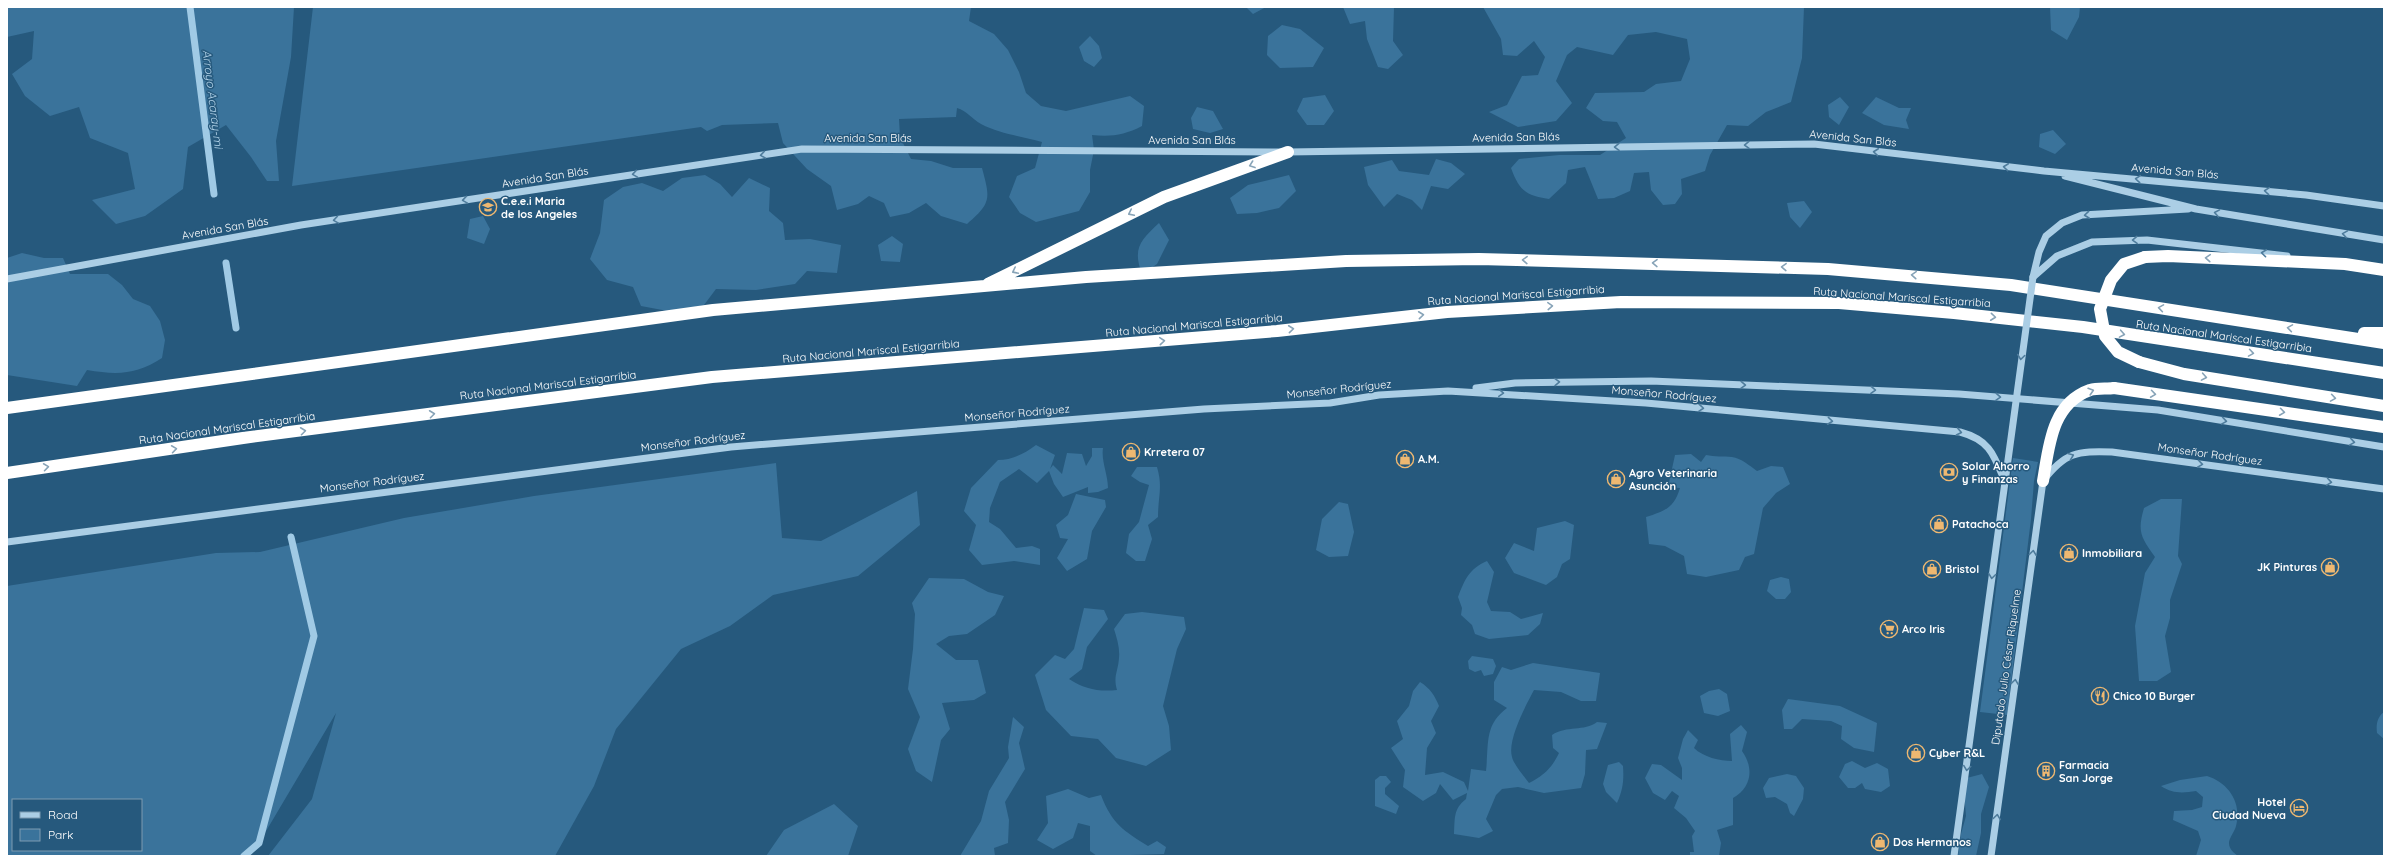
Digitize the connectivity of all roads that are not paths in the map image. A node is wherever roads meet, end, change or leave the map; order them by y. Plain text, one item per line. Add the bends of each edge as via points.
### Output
1 (1288, 152) junction
2 (2044, 171) junction
3 (2384, 206) edge
4 (2196, 209) junction
5 (2384, 240) edge
6 (2345, 264) junction
7 (2384, 270) edge
8 (2033, 277) junction
9 (7, 279) edge
10 (982, 288) junction
11 (2384, 333) edge
12 (2328, 334) junction
13 (2384, 343) edge
14 (2384, 373) edge
15 (1462, 390) junction
16 (2384, 406) edge
17 (7, 408) edge
18 (2384, 427) edge
19 (2384, 447) edge
20 (7, 473) edge
21 (2043, 481) junction
22 (2005, 482) junction
23 (2384, 490) edge
24 (7, 542) edge
25 (1954, 856) edge
26 (1991, 856) edge

2 -> 1 street, Avenida San Blás via 1814,144
1 -> 9 street, Avenida San Blás via 802,149 301,225
1 -> 10 highway via 1164,197
3 -> 2 street, Avenida San Blás via 2306,195
2 - 4 street
5 -> 4 street
4 -> 8 street via 2082,215 2062,223 2046,236
6 - 7 highway
6 -> 8 street via 2148,240 2092,242 2057,256
6 -> 16 highway, bridge via 2145,257 2124,264 2111,280 2100,309 2105,336 2118,352 2139,362 2184,374
8 -> 22 street, bridge
12 -> 10 highway, Ruta Nacional Mariscal Estigarribia via 1953,278 1828,269 1698,264 1479,259 1346,261 1086,277
10 - 17 highway, Ruta Nacional Mariscal Estigarribia via 713,310
11 - 12 highway
12 - 13 highway, Ruta Nacional Mariscal Estigarribia
20 -> 14 highway, Ruta Nacional Mariscal Estigarribia via 251,437 712,377 1276,331 1447,312 1620,302 1839,303 1954,313 2083,327
15 -> 19 street via 1515,383 1651,381 1959,394 2158,410
15 -> 22 street, Monseñor Rodríguez via 1646,403 1960,432 1974,436 1987,445
15 - 24 street, Monseñor Rodríguez via 1379,395 1330,403 1204,409 731,447
21 -> 18 highway, bridge via 2051,431 2061,414 2074,400 2090,390 2114,388
21 -> 23 street, Monseñor Rodríguez via 2065,458 2085,451 2112,452
26 -> 21 street, Diputado Julio César Riquelme
22 -> 25 street

